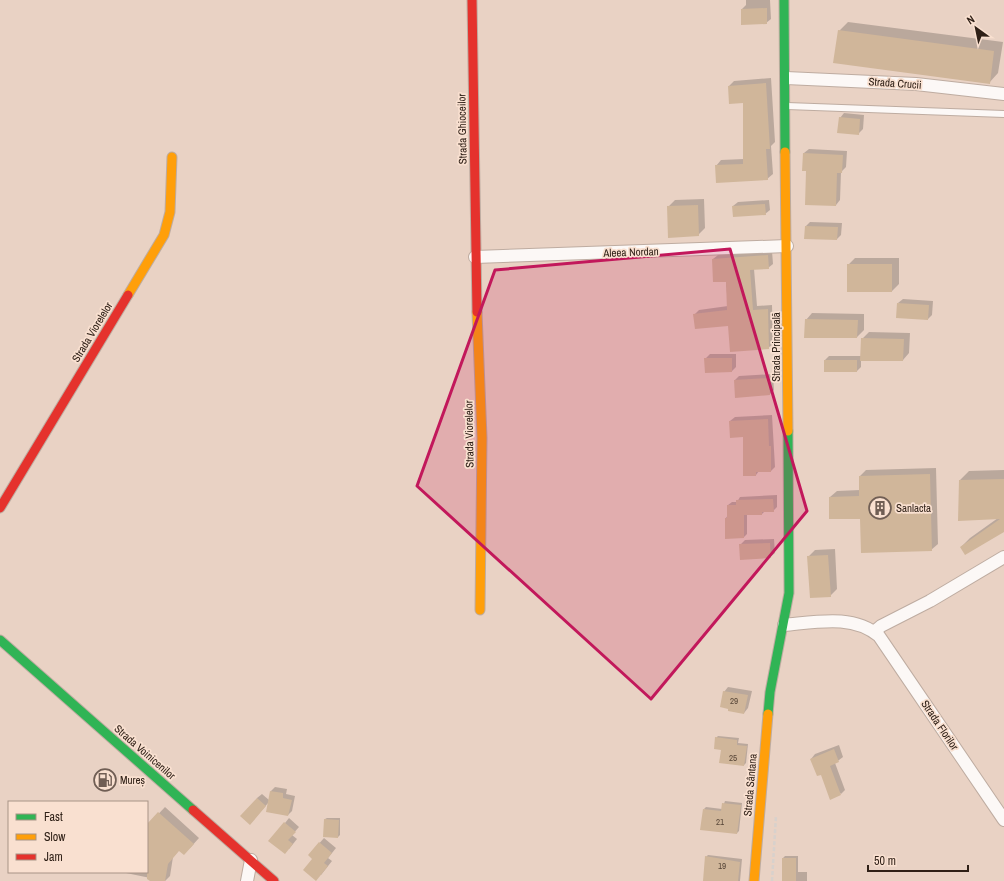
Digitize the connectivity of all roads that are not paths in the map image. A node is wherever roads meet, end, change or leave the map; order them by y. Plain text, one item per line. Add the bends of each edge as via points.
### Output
1 (472, 0) edge
2 (784, 0) edge
3 (786, 78) junction
4 (1004, 94) edge
5 (785, 106) junction
6 (1004, 114) edge
7 (172, 157) dead end
8 (787, 246) junction
9 (475, 257) junction
10 (0, 508) edge
11 (1004, 557) edge
12 (480, 610) dead end
13 (784, 625) junction
14 (874, 632) junction
15 (0, 640) edge
16 (770, 692) joint
17 (1004, 820) edge
18 (251, 860) junction
19 (247, 881) edge
20 (274, 881) edge
21 (754, 881) edge

1 - 9 street, Strada Ghioceilor
2 - 3 street, Strada Principală
3 - 4 street, Strada Crucii via 916,84
3 - 5 street, Strada Principală
5 - 6 lane
5 - 8 street, Strada Principală
7 - 10 street, Strada Viorelelor via 170,212 164,235
8 - 9 street, Aleea Nordan
8 - 13 street, Strada Principală via 789,593
9 - 12 street, Strada Viorelelor via 482,438
11 - 14 street
13 - 14 street, Strada Florilor via 832,620 860,625
13 - 16 street, Strada Principală
14 - 17 street, Strada Florilor via 896,659
15 - 18 street, Strada Voinicenilor
16 - 21 street, Strada Sântana
18 - 19 street
18 - 20 street, Strada Voinicenilor

